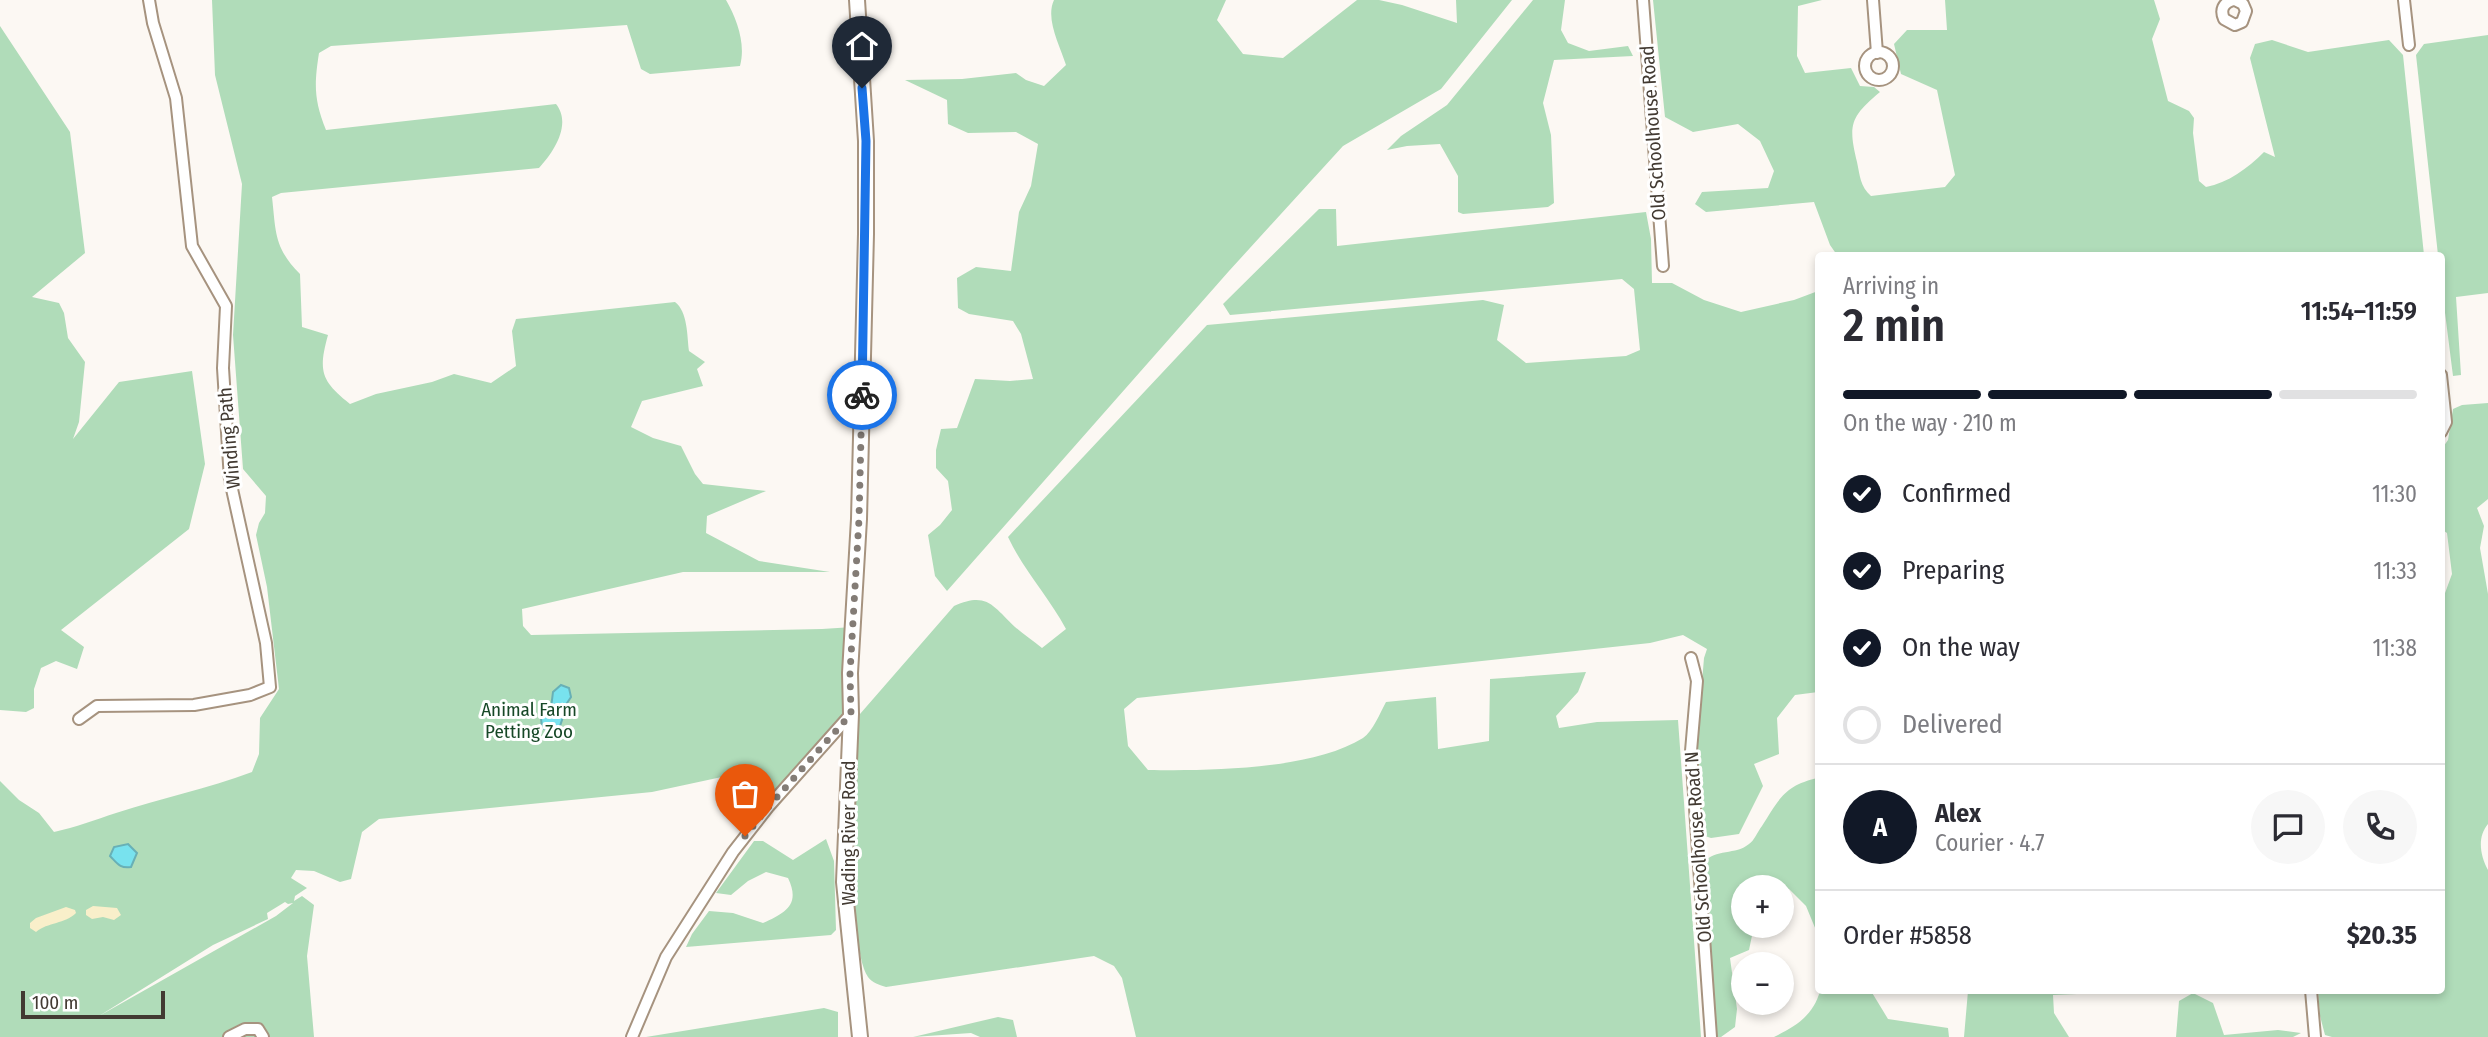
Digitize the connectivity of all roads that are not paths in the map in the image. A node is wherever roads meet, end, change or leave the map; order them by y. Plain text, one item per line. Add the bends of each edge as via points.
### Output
1 (149, 0) edge
2 (857, 0) edge
3 (1643, 0) edge
4 (1873, 0) edge
5 (2404, 0) edge
6 (2409, 45) dead end
7 (1877, 53) dead end
8 (1662, 267) dead end
9 (1691, 658) dead end
10 (851, 714) junction
11 (79, 719) dead end
12 (2311, 994) edge
13 (229, 1037) edge
14 (263, 1037) edge
15 (632, 1037) edge
16 (860, 1037) edge
17 (1711, 1037) edge
18 (2315, 1037) edge

1 - 11 street, Winding Path via 176,98 191,246 226,306 223,368 230,480 266,643 270,687 194,705 97,706
2 - 10 main road, Wading River Road via 866,141 866,234
3 - 8 street, Old Schoolhouse Road
4 - 7 street
5 - 6 street
9 - 17 street, Old Schoolhouse Road N via 1697,681 1690,751
10 - 15 street via 733,852 666,957
10 - 16 main road, Wading River Road via 844,882
12 - 18 street
13 - 14 street via 258,1029

